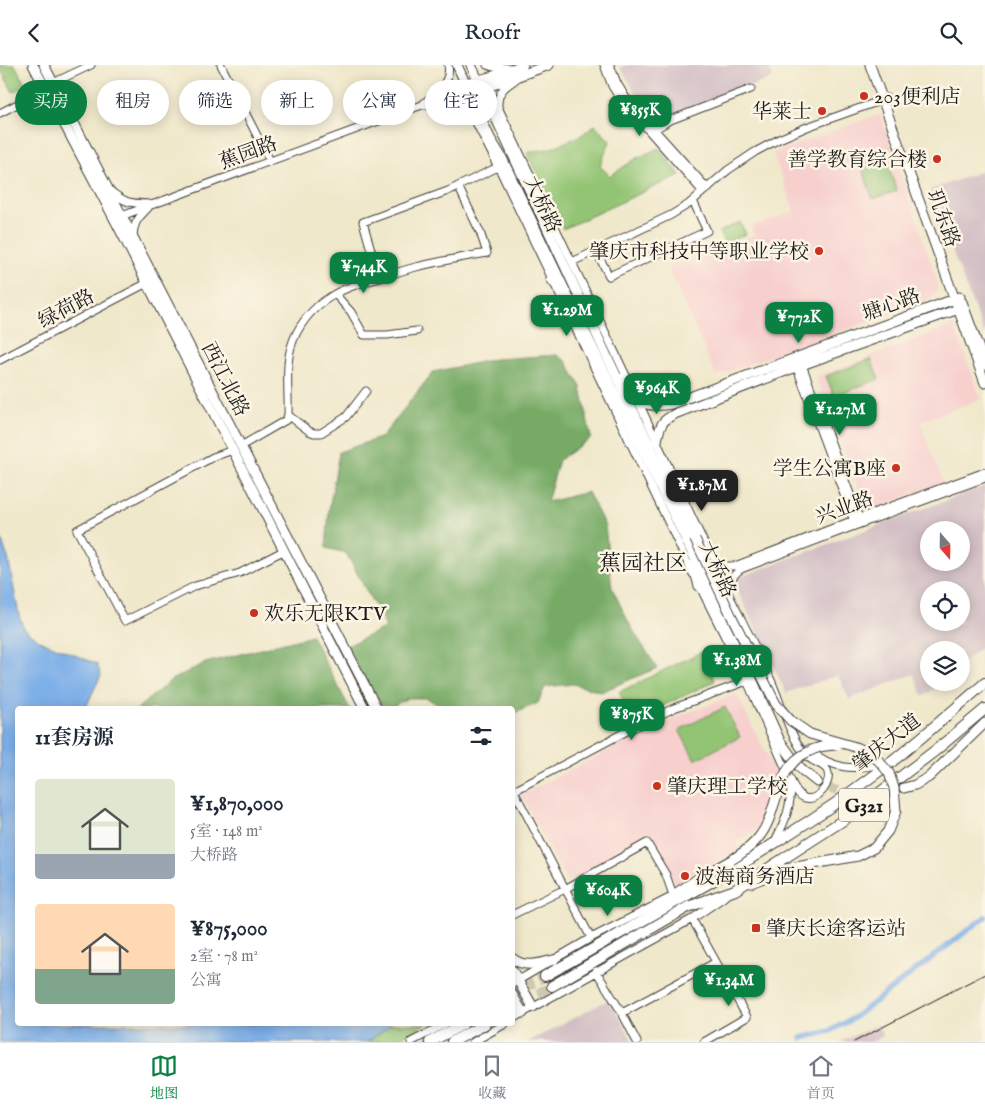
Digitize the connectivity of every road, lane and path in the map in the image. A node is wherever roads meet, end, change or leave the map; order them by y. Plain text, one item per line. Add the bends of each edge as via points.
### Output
1 (33, 65) edge
2 (44, 65) edge
3 (91, 65) edge
4 (221, 65) edge
5 (448, 65) edge
6 (457, 65) edge
7 (471, 65) edge
8 (487, 65) edge
9 (549, 65) edge
10 (604, 65) edge
11 (610, 65) edge
12 (870, 65) edge
13 (876, 65) edge
14 (520, 67) edge
15 (531, 71) junction
16 (45, 80) edge
17 (48, 80) edge
18 (62, 80) edge
19 (447, 80) edge
20 (464, 80) edge
21 (478, 80) joint
22 (497, 83) edge
23 (751, 89) dead end
24 (885, 99) junction
25 (425, 102) edge
26 (15, 105) edge
27 (422, 105) junction
28 (425, 105) edge
29 (0, 113) edge
30 (497, 121) edge
31 (70, 125) edge
32 (477, 125) edge
33 (484, 125) edge
34 (654, 129) junction
35 (490, 138) junction
36 (270, 161) junction
37 (497, 165) junction
38 (92, 167) junction
39 (458, 186) junction
40 (108, 189) junction
41 (706, 191) junction
42 (532, 196) junction
43 (693, 201) junction
44 (152, 204) junction
45 (548, 213) junction
46 (118, 217) junction
47 (133, 238) junction
48 (596, 251) junction
49 (136, 252) junction
50 (572, 262) junction
51 (379, 278) junction
52 (551, 279) junction
53 (147, 283) junction
54 (335, 294) junction
55 (957, 298) junction
56 (571, 303) junction
57 (961, 308) junction
58 (417, 331) dead end
59 (605, 352) junction
60 (0, 360) edge
61 (798, 362) junction
62 (985, 365) edge
63 (985, 383) edge
64 (366, 391) dead end
65 (637, 399) junction
66 (288, 415) junction
67 (657, 441) junction
68 (237, 448) junction
69 (671, 472) junction
70 (985, 473) edge
71 (985, 478) edge
72 (681, 509) junction
73 (857, 522) junction
74 (679, 527) junction
75 (284, 551) junction
76 (713, 562) junction
77 (312, 584) junction
78 (699, 586) junction
79 (303, 589) junction
80 (728, 592) junction
81 (747, 681) junction
82 (985, 683) edge
83 (362, 706) edge
84 (375, 706) edge
85 (985, 709) edge
86 (985, 723) edge
87 (794, 737) junction
88 (852, 746) junction
89 (893, 761) junction
90 (791, 781) junction
91 (817, 782) tunnel mouth
92 (904, 788) tunnel mouth
93 (515, 790) edge
94 (515, 795) edge
95 (774, 843) junction
96 (715, 880) junction
97 (565, 889) junction
98 (734, 890) junction
99 (673, 895) junction
100 (515, 914) edge
101 (692, 919) junction
102 (591, 938) junction
103 (515, 959) edge
104 (554, 960) junction
105 (716, 962) junction
106 (596, 971) junction
107 (545, 976) tunnel mouth
108 (515, 982) edge
109 (552, 986) tunnel mouth
110 (515, 999) edge
111 (533, 1007) junction
112 (523, 1013) junction
113 (622, 1013) junction
114 (515, 1017) edge
115 (441, 1026) edge
116 (459, 1026) edge
117 (481, 1026) edge
118 (501, 1026) edge
119 (411, 1042) edge
120 (430, 1042) edge
121 (452, 1042) edge
122 (473, 1042) edge
123 (637, 1042) edge
124 (704, 1042) edge

1 - 16 main road, 西江北路
2 - 17 main road, 西江北路
3 - 18 street
4 - 36 street
5 - 19 street
6 - 20 main road, 大桥路
7 - 21 main road, 大桥路
8 - 14 street
9 - 15 main road
10 - 41 street via 623,102
11 - 34 street via 623,93
12 - 24 main road, 玑东路
13 - 24 main road, 玑东路
14 - 21 main road
15 - 22 main road
15 - 45 street via 503,88 498,107
23 - 34 street
24 - 41 street via 779,139 728,170
24 - 55 main road, 玑东路
25 - 27 street
26 - 29 street
27 - 28 street
27 - 36 street, 蕉园路
30 - 42 main road, 大桥路
31 - 38 main road, 西江北路
32 - 37 street
33 - 35 main road, 大桥路
34 - 41 street
35 - 37 main road
35 - 56 main road, 大桥路
36 - 44 street, 蕉园路
37 - 39 street
37 - 52 street
38 - 40 main road, 西江北路
38 - 46 main road, 西江北路
39 - 51 street via 363,222
39 - 51 street via 487,253
40 - 44 street via 124,201
40 - 46 main road, 西江北路
41 - 43 street
42 - 45 main road
42 - 59 main road, 大桥路
43 - 48 street
43 - 48 street via 707,231 609,276
44 - 46 street, 蕉园路
44 - 47 street via 135,222
45 - 50 street
46 - 47 main road, 西江北路
46 - 49 main road, 西江北路
47 - 49 main road, 西江北路
48 - 50 street
49 - 53 main road, 西江北路
49 - 68 main road, 西江北路
50 - 65 street
51 - 54 street
52 - 56 main road
52 - 78 street
53 - 60 street, 绿荷路
53 - 68 main road, 西江北路
54 - 58 street via 352,312 364,335
54 - 66 street via 311,312 299,327 291,347
55 - 57 main road, 玑东路
55 - 61 main road, 塘心路
56 - 74 main road, 大桥路
57 - 61 main road, 塘心路
57 - 62 main road, 玑东路
57 - 63 main road, 玑东路
59 - 65 main road
59 - 72 main road, 大桥路
61 - 65 main road, 塘心路 via 671,404 658,406
61 - 67 main road, 塘心路 via 669,417 664,420
61 - 73 street
64 - 66 street via 346,417 321,433 309,431
65 - 67 street
66 - 68 street via 286,420
67 - 69 street
68 - 75 main road, 西江北路
68 - 75 street via 213,457 78,530 125,621 195,586 240,573
68 - 77 main road, 西江北路
69 - 72 main road
69 - 76 street
70 - 73 street, 兴业路
71 - 73 street, 兴业路
72 - 88 main road, 大桥路, bridge via 776,704 791,721 810,733
73 - 76 street, 兴业路 via 735,565
73 - 80 street, 兴业路 via 740,569 729,582
74 - 78 main road
74 - 91 main road, 大桥路 via 780,741 792,759
75 - 79 main road, 西江北路
76 - 80 street
77 - 79 main road
77 - 84 main road, 西江北路
78 - 81 street
79 - 83 main road, 西江北路
80 - 87 street via 771,678
81 - 90 street
81 - 93 street via 627,731
82 - 89 highway, 肇庆大道 / G321
85 - 98 highway, 肇庆大道 / G321 via 846,819
86 - 92 main road via 929,777
87 - 89 street via 816,756 847,768 866,768
87 - 90 street via 807,757 827,770 828,779 823,791 814,798 799,794
88 - 98 main road, 大桥路, bridge via 866,751 889,773 896,811 888,831 874,848 858,856 785,869
88 - 99 main road, bridge via 819,747 796,759 781,783 761,835 750,847
89 - 95 highway, 肇庆大道 / G321
90 - 95 street via 787,816
94 - 97 street
95 - 96 highway, 肇庆大道 / G321
96 - 99 street
96 - 107 highway, 肇庆大道 / G321
97 - 99 street via 647,843 666,875
97 - 100 street
97 - 102 street
98 - 101 street
98 - 109 highway, 肇庆大道 / G321 via 688,907
99 - 102 street
101 - 105 street
101 - 106 street
102 - 104 street
103 - 104 main road via 529,965
104 - 108 street
105 - 113 street
105 - 124 street via 747,1017
106 - 111 street
106 - 113 street
108 - 111 main road
110 - 112 main road
111 - 112 street
112 - 114 street
113 - 123 street
115 - 119 street
116 - 120 highway
117 - 121 highway
118 - 122 street

